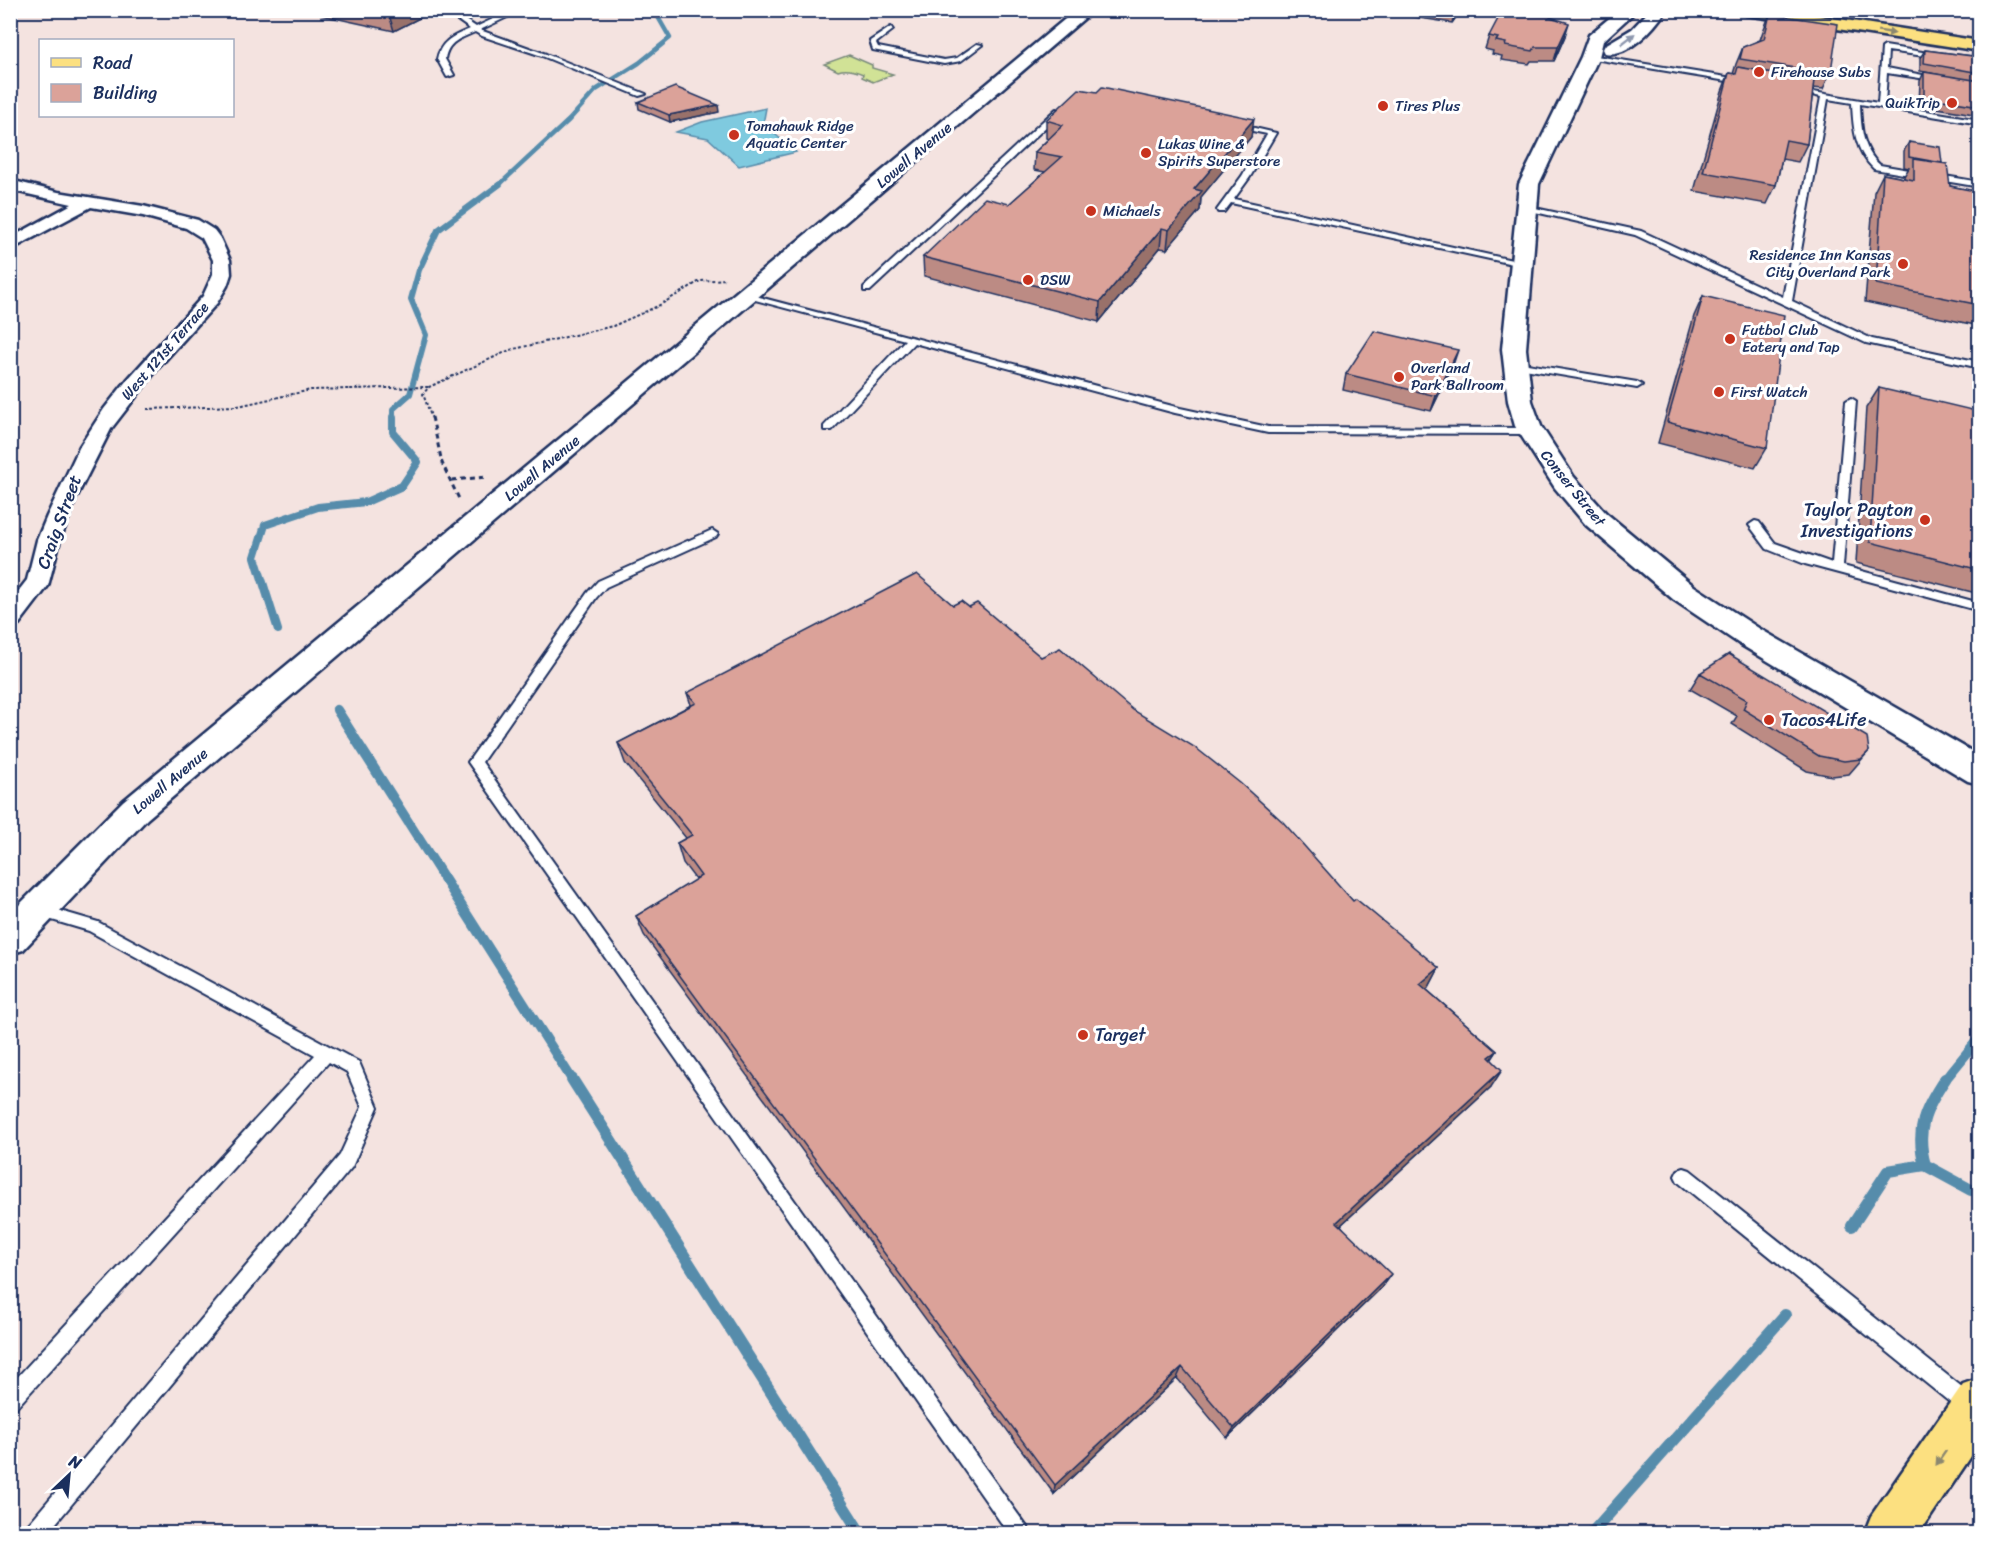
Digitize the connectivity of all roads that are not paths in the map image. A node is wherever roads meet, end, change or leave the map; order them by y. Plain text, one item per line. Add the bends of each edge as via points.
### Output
1 (459, 10) edge
2 (519, 10) edge
3 (1086, 10) edge
4 (1629, 10) edge
5 (1658, 10) edge
6 (1746, 10) edge
7 (1841, 10) edge
8 (891, 28) dead end
9 (476, 30) junction
10 (1980, 31) edge
11 (979, 45) dead end
12 (1980, 46) edge
13 (1590, 57) junction
14 (1944, 57) edge
15 (1884, 70) junction
16 (450, 75) dead end
17 (1948, 81) edge
18 (1759, 85) edge
19 (1792, 90) edge
20 (642, 94) dead end
21 (1825, 96) junction
22 (1856, 101) junction
23 (1069, 102) edge
24 (1881, 106) junction
25 (1980, 122) edge
26 (1226, 123) edge
27 (10, 185) edge
28 (1980, 185) edge
29 (1228, 201) junction
30 (86, 203) junction
31 (1526, 209) junction
32 (1221, 210) dead end
33 (10, 245) edge
34 (1522, 264) junction
35 (740, 286) junction
36 (867, 289) dead end
37 (1786, 302) junction
38 (912, 339) junction
39 (1515, 365) junction
40 (1980, 365) edge
41 (1637, 384) dead end
42 (1851, 401) dead end
43 (828, 428) dead end
44 (1530, 431) junction
45 (87, 454) joint
46 (1755, 525) dead end
47 (712, 534) dead end
48 (1837, 568) junction
49 (1980, 607) edge
50 (10, 618) edge
51 (1980, 772) edge
52 (37, 910) junction
53 (10, 939) edge
54 (327, 1053) junction
55 (1684, 1176) dead end
56 (10, 1400) edge
57 (1977, 1406) edge
58 (33, 1533) edge
59 (1022, 1533) edge
60 (1889, 1533) edge

1 - 9 lane via 458,18
2 - 9 lane
3 - 35 street, Lowell Avenue
4 - 13 street, Conser Street via 1595,39
13 -> 5 street via 1621,45 1653,20
6 -> 12 main road
7 - 10 main road
8 - 11 lane via 872,42 875,49 944,63 959,60
9 - 16 lane via 449,41 443,49 441,59
9 - 20 lane
13 - 18 lane
13 - 31 street, Conser Street via 1529,184
14 - 15 lane via 1885,48
15 - 17 lane
15 - 24 lane
19 - 21 lane
21 - 22 lane
21 - 37 lane
22 - 24 lane
22 - 28 lane via 1857,130 1867,159 1878,167
23 - 36 lane
24 - 25 lane
26 - 29 lane via 1272,133
27 - 30 street, West 121st Terrace
29 - 32 lane
29 - 34 lane
30 - 33 street
30 - 45 street, West 121st Terrace via 152,213 193,227 208,234 224,267 222,280 211,299 114,409
31 - 34 street, Conser Street
31 - 37 lane via 1638,233
34 - 39 street, Conser Street
35 - 38 lane
35 - 52 street, Lowell Avenue via 135,810
37 - 40 lane via 1869,341
38 - 43 lane
38 - 44 lane via 1179,411 1268,430
39 - 41 lane
39 - 44 street, Conser Street via 1520,401
42 - 48 lane
44 - 51 street, Conser Street via 1564,482 1596,519 1684,593 1749,636
45 - 50 street, Craig Street via 49,537 37,585
46 - 48 lane via 1771,546
47 - 59 lane via 602,584 475,762
48 - 49 lane
52 - 53 street, Lowell Avenue
52 - 54 lane via 93,926
54 - 56 lane
54 - 58 lane via 353,1067 370,1107 346,1161
55 - 57 lane
57 -> 60 main road

